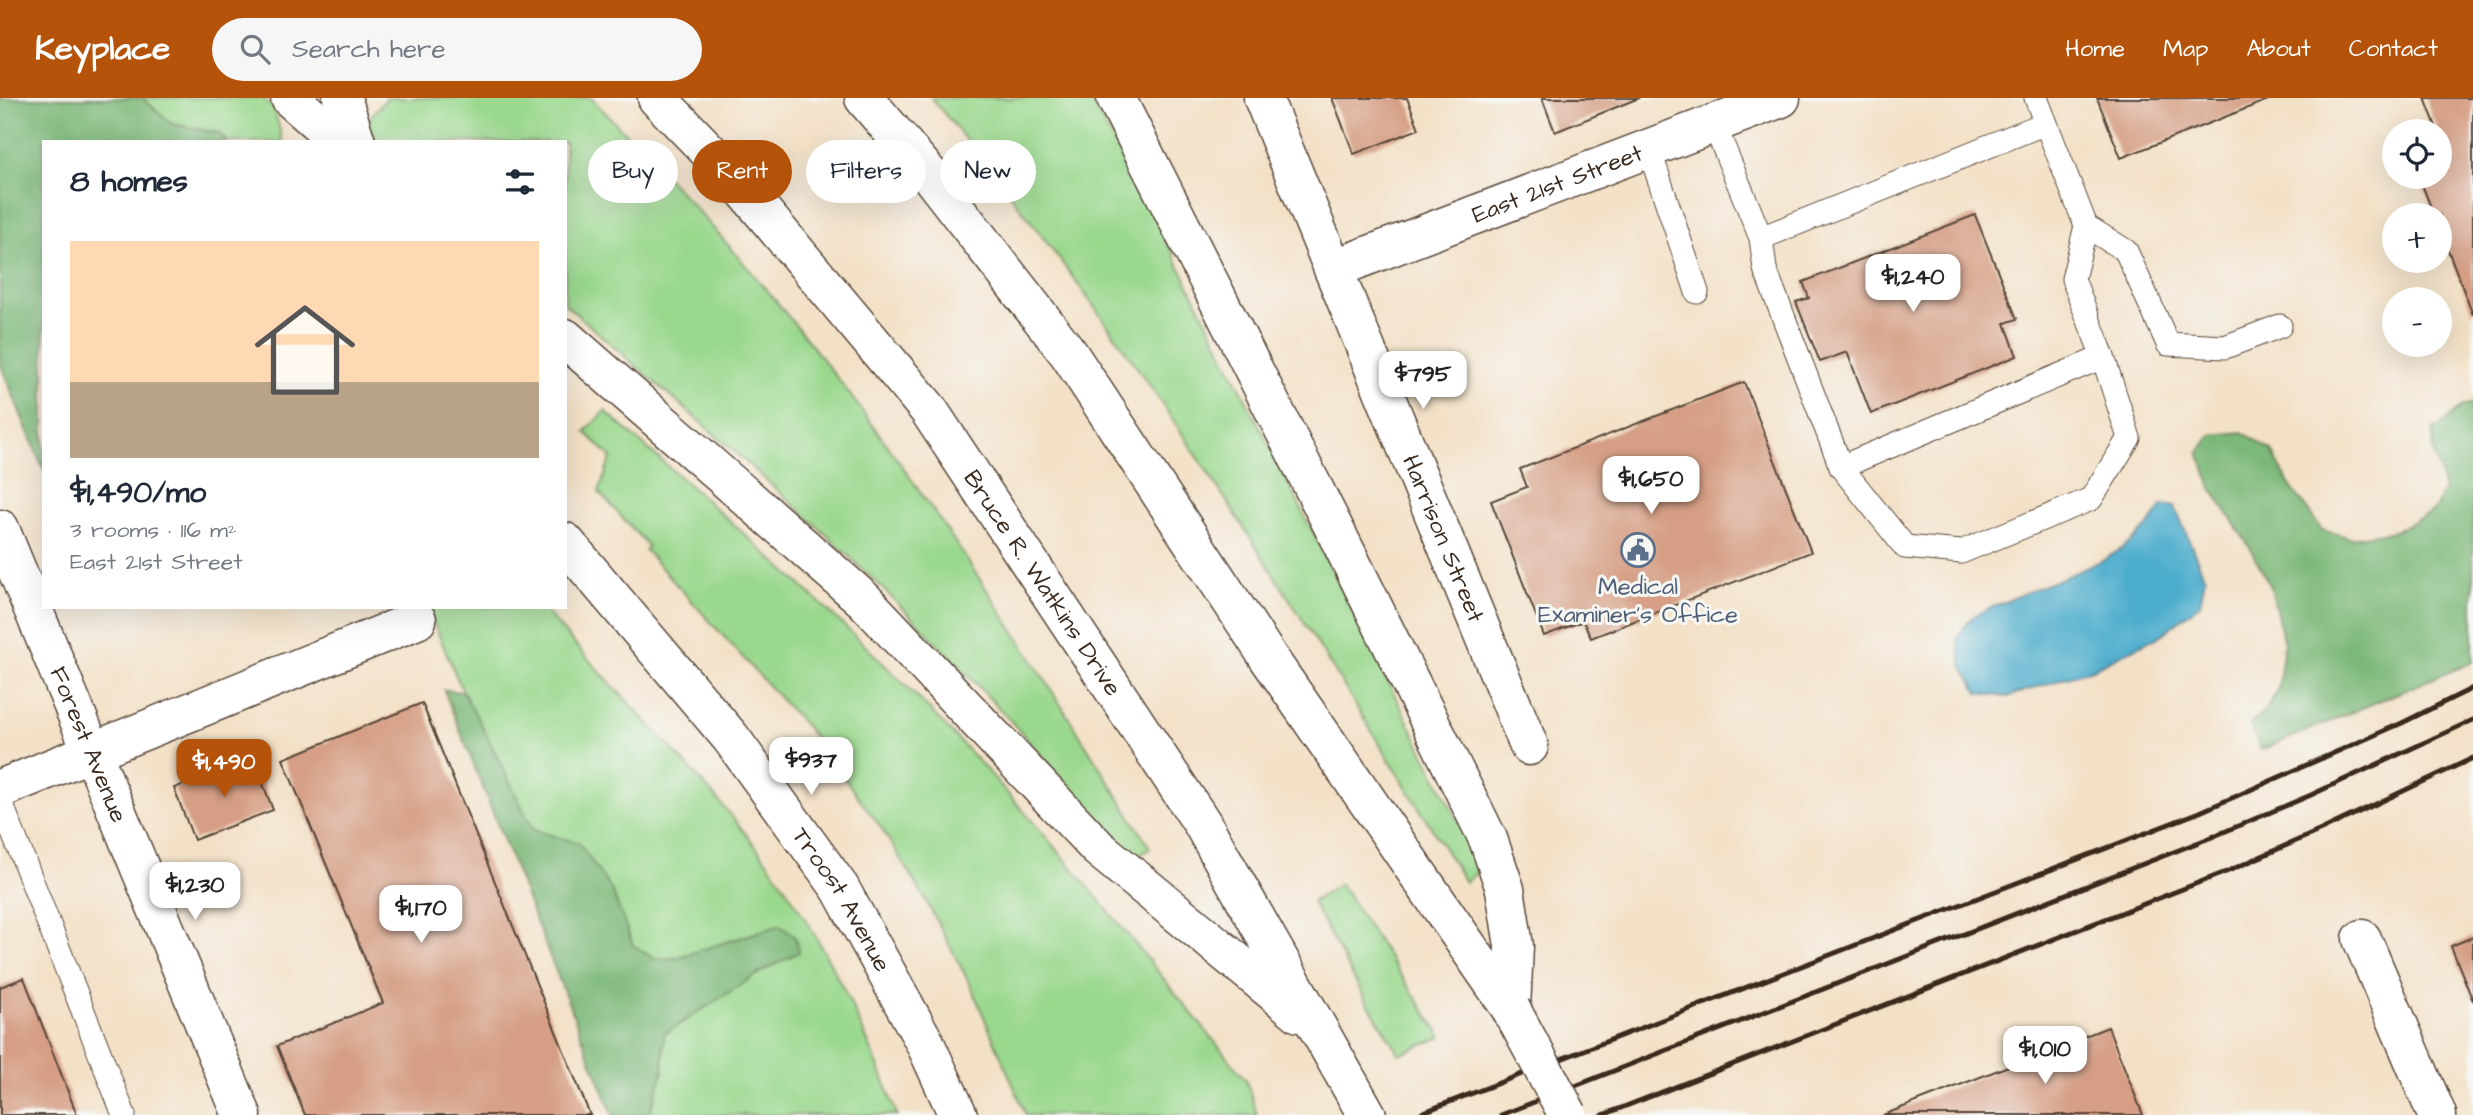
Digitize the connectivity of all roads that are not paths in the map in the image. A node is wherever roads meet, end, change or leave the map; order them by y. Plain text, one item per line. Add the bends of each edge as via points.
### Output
1 (290, 98) edge
2 (342, 98) edge
3 (657, 98) edge
4 (864, 98) edge
5 (1116, 98) edge
6 (1263, 98) edge
7 (1781, 98) edge
8 (2036, 98) edge
9 (2046, 123) junction
10 (1714, 124) junction
11 (338, 140) edge
12 (355, 140) edge
13 (1649, 149) junction
14 (2086, 226) junction
15 (1761, 237) junction
16 (1333, 269) junction
17 (1697, 292) dead end
18 (2280, 326) dead end
19 (567, 340) edge
20 (2103, 357) junction
21 (1841, 467) junction
22 (0, 529) edge
23 (567, 544) edge
24 (417, 620) dead end
25 (1529, 746) dead end
26 (93, 751) junction
27 (0, 789) edge
28 (0, 800) edge
29 (2362, 939) dead end
30 (1511, 1010) junction
31 (1317, 1028) junction
32 (124, 1115) edge
33 (242, 1115) edge
34 (958, 1115) edge
35 (1367, 1115) edge
36 (1569, 1115) edge
37 (2437, 1115) edge

1 - 11 main road
2 - 12 main road
3 - 31 main road, Bruce R. Watkins Drive via 730,173 928,409 1202,823
4 - 30 main road via 1069,354 1268,657
5 - 30 main road via 1488,839 1505,889 1514,946
6 - 16 main road, Harrison Street
7 - 10 main road, East 21st Street
8 - 9 lane
9 - 14 lane
9 - 15 lane
10 - 13 main road, East 21st Street
10 - 15 lane
13 - 16 main road, East 21st Street
13 - 17 lane
14 - 18 lane via 2126,251 2168,344 2225,347
14 - 20 lane via 2073,279
15 - 21 lane via 1765,269
16 - 25 main road, Harrison Street
19 - 31 main road via 864,600 1098,848
20 - 21 lane
20 - 21 lane via 2129,438 2091,499 1961,552 1905,547
22 - 26 main road, Forest Avenue
23 - 34 main road, Troost Avenue via 731,738 840,888 924,1041
24 - 26 main road
26 - 27 main road
26 - 33 main road, Forest Avenue
28 - 32 lane
29 - 37 main road
30 - 36 main road, bridge
31 - 35 main road, Bruce R. Watkins Drive

